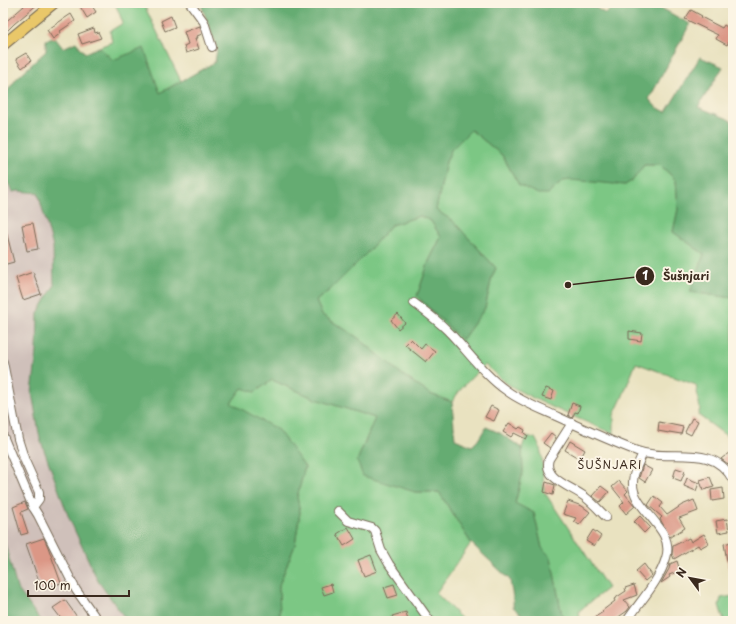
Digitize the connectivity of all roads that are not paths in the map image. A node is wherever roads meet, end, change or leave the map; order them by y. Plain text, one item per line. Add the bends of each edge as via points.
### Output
1 (54, 3) edge
2 (190, 3) edge
3 (3, 45) edge
4 (212, 47) dead end
5 (414, 303) dead end
6 (3, 362) edge
7 (572, 423) junction
8 (3, 436) edge
9 (643, 453) junction
10 (733, 480) edge
11 (33, 507) junction
12 (338, 511) dead end
13 (606, 517) dead end
14 (98, 621) edge
15 (430, 621) edge
16 (627, 621) edge

1 - 3 main road
2 - 4 street via 204,22
5 - 7 street via 447,330 489,376 507,391
6 - 11 street via 18,439 39,492 39,499
7 - 9 street
7 - 13 street via 549,459 548,468 553,477 586,498
8 - 11 street
9 - 10 street via 704,456 728,471
9 - 16 street via 634,474 634,491 663,533 668,549 656,578
11 - 14 street via 76,590
12 - 15 street via 348,521 376,531 381,550 389,564

